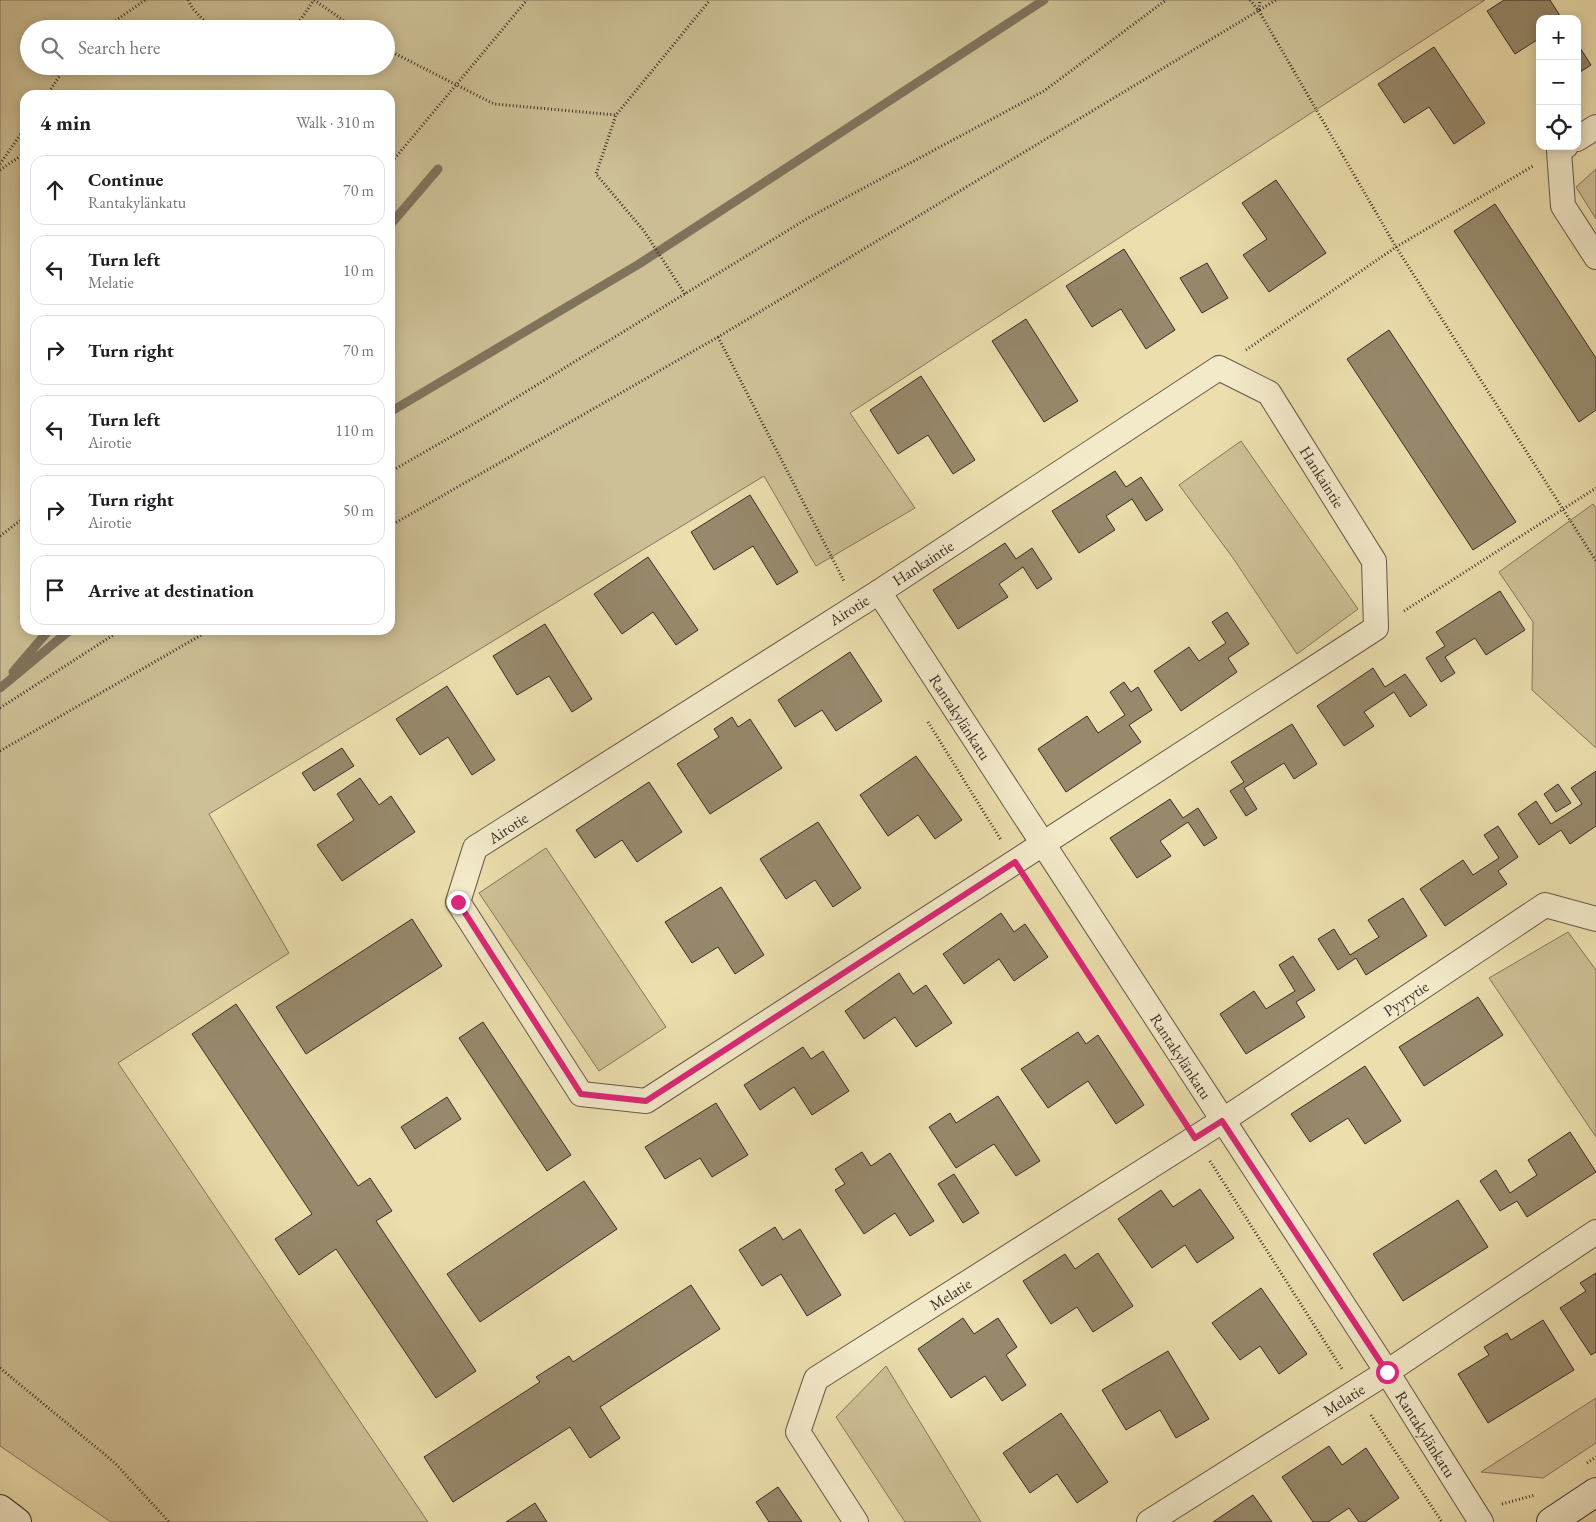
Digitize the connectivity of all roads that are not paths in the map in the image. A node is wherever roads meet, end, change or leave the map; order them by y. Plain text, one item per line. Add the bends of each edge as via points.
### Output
1 (1596, 127) edge
2 (1581, 137) edge
3 (1568, 150) edge
4 (1596, 257) edge
5 (879, 592) junction
6 (1042, 844) junction
7 (1596, 919) edge
8 (1222, 1121) junction
9 (1596, 1232) edge
10 (1387, 1372) junction
11 (1596, 1492) edge
12 (0, 1509) edge
13 (1478, 1516) edge
14 (18, 1522) edge
15 (856, 1522) edge
16 (1149, 1522) edge
17 (1551, 1522) edge

1 - 2 street
3 - 4 street via 1563,206
5 - 6 street, Rantakylänkatu
5 - 6 street, Hankaintie via 1219,368 1270,393 1374,561 1376,628
5 - 6 street, Airotie via 475,848 458,902 581,1094 646,1101
6 - 8 street, Rantakylänkatu
7 - 8 street, Pyyrytie via 1545,905
8 - 10 street, Rantakylänkatu
8 - 15 street, Melatie via 816,1379 798,1432
9 - 10 street
10 - 13 street, Rantakylänkatu
10 - 16 street, Melatie
11 - 17 street
12 - 14 street

